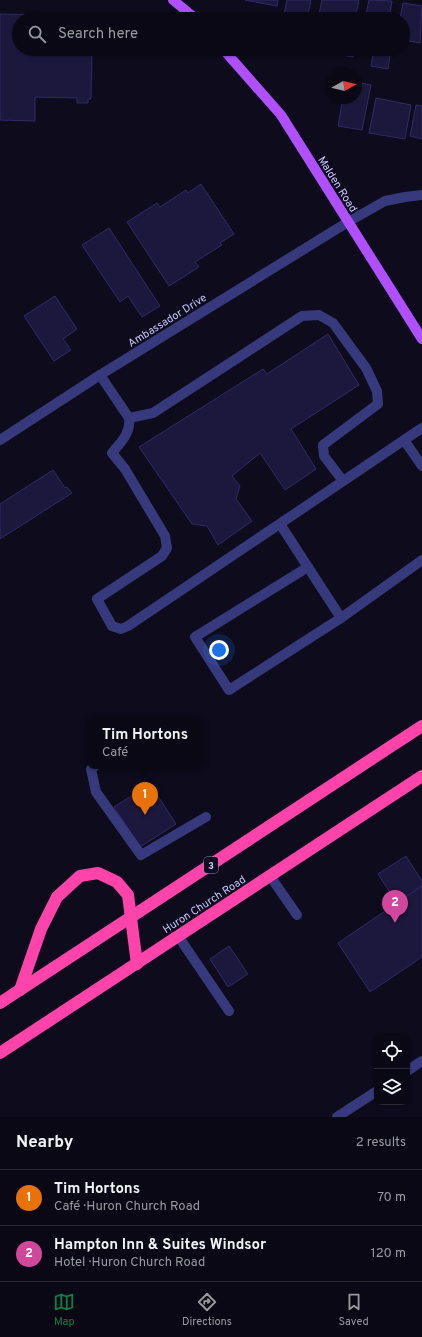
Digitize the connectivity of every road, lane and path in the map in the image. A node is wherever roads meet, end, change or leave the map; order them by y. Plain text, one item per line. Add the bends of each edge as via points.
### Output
1 (173, 0) edge
2 (188, 12) edge
3 (229, 56) edge
4 (422, 195) edge
5 (348, 222) junction
6 (422, 339) edge
7 (100, 375) junction
8 (129, 418) junction
9 (422, 428) edge
10 (0, 440) edge
11 (404, 440) junction
12 (422, 466) edge
13 (343, 481) junction
14 (280, 524) junction
15 (422, 560) edge
16 (308, 567) junction
17 (341, 618) junction
18 (422, 726) edge
19 (91, 769) edge
20 (422, 776) edge
21 (206, 817) dead end
22 (270, 876) junction
23 (297, 915) dead end
24 (131, 917) junction
25 (178, 936) junction
26 (137, 964) junction
27 (20, 990) junction
28 (0, 1003) edge
29 (229, 1011) dead end
30 (0, 1053) edge
31 (422, 1061) edge
32 (410, 1069) edge
33 (374, 1093) edge
34 (337, 1117) edge

1 - 2 main road
3 - 5 main road, Malden Road via 281,116
4 - 5 street, Ambassador Drive via 385,201
5 - 6 main road, Malden Road
5 - 7 street, Ambassador Drive
7 - 8 street
7 - 10 street, Ambassador Drive
8 - 13 street via 153,413 302,316 319,315 333,323 366,368 377,391 378,404 323,445 324,456
8 - 14 street via 130,426 112,453 126,470 165,536 167,548 162,556 97,599 112,626 121,629 128,626
9 - 11 street
11 - 12 street
11 - 13 street
13 - 14 street
14 - 16 street
15 - 17 street
16 - 17 street
16 - 17 street via 195,637 229,690
18 - 24 highway, 3
19 - 21 street via 96,792 141,855
20 - 22 highway, Huron Church Road
22 - 23 street
22 - 25 highway, Huron Church Road
24 - 26 highway
24 - 27 highway, 3
24 - 27 highway via 128,895 117,882 98,873 80,876 58,897 41,929
25 - 26 highway, Huron Church Road
25 - 29 street
26 - 30 highway, Huron Church Road
27 - 28 highway, 3
31 - 32 street
33 - 34 street

